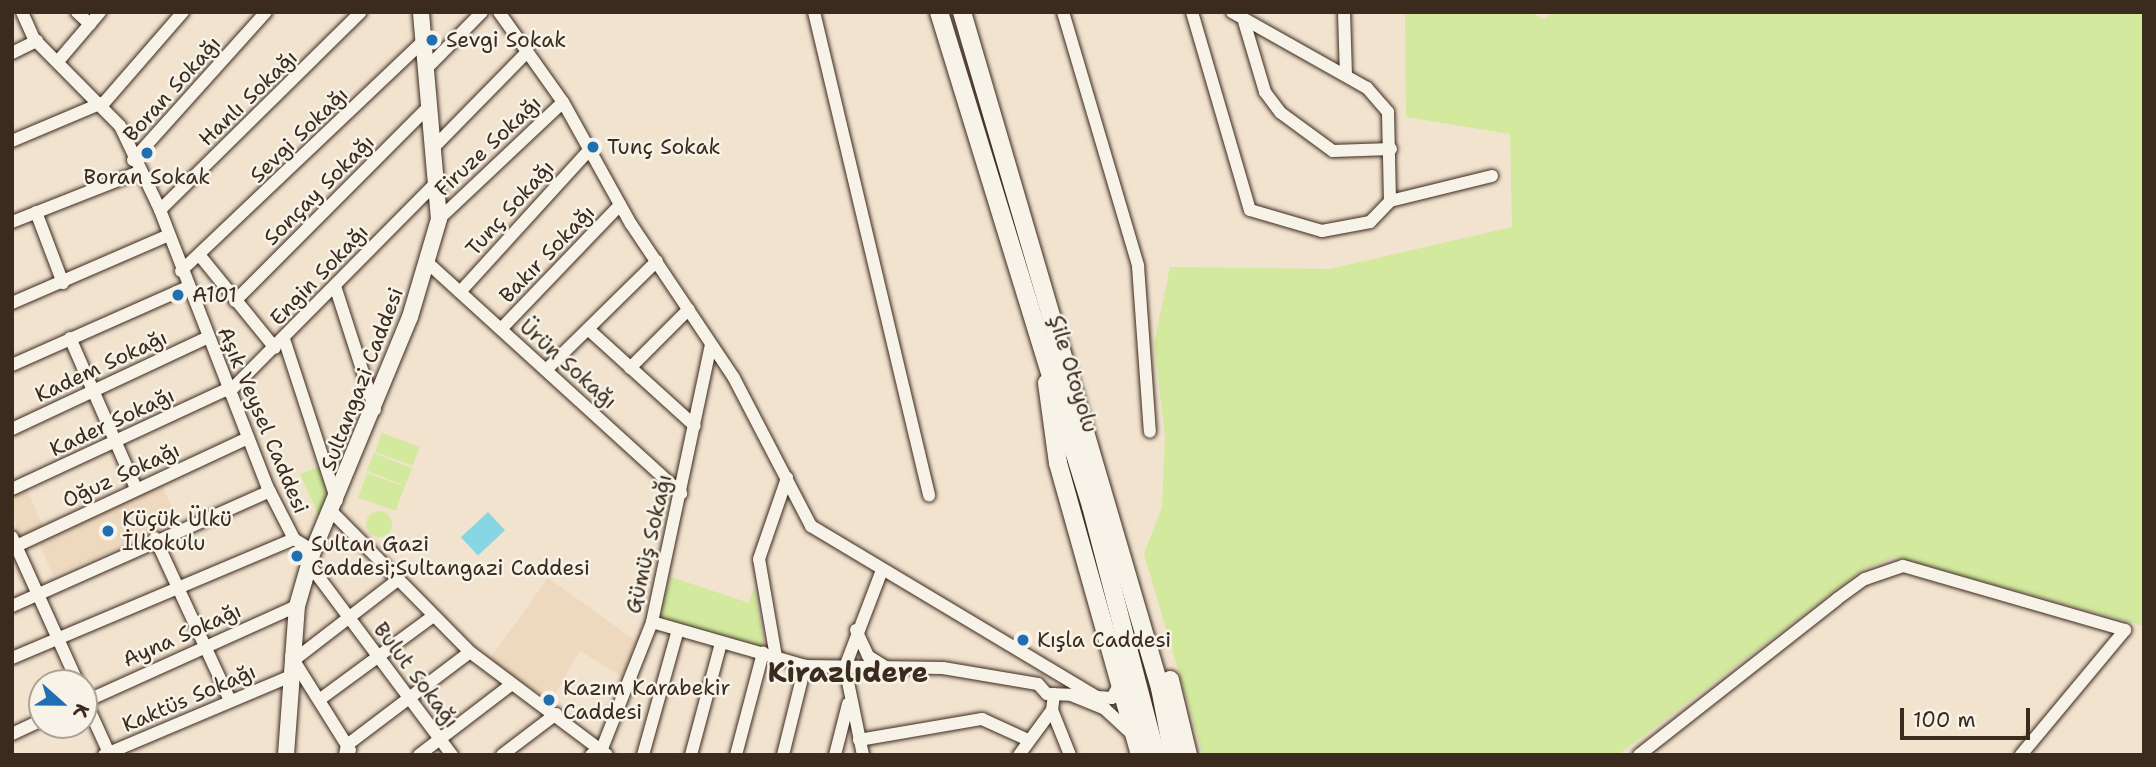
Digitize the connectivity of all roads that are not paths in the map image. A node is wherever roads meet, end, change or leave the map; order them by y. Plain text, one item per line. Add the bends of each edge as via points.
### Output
1 (22, 12) edge
2 (77, 12) edge
3 (100, 12) edge
4 (183, 12) edge
5 (361, 12) edge
6 (421, 12) edge
7 (482, 12) edge
8 (499, 12) edge
9 (814, 12) edge
10 (939, 12) edge
11 (962, 12) edge
12 (1063, 12) edge
13 (1192, 12) edge
14 (1344, 12) edge
15 (259, 15) edge
16 (1238, 15) edge
17 (90, 24) junction
18 (37, 41) junction
19 (423, 41) junction
20 (527, 52) junction
21 (12, 53) edge
22 (60, 59) junction
23 (426, 69) junction
24 (1346, 75) junction
25 (564, 102) junction
26 (102, 104) junction
27 (429, 106) junction
28 (12, 141) edge
29 (435, 146) junction
30 (1391, 149) junction
31 (589, 150) junction
32 (136, 166) junction
33 (1492, 176) dead end
34 (436, 183) junction
35 (1390, 201) junction
36 (620, 205) junction
37 (160, 210) junction
38 (36, 212) junction
39 (439, 219) junction
40 (12, 222) edge
41 (169, 235) junction
42 (201, 257) junction
43 (657, 261) junction
44 (429, 264) junction
45 (181, 271) junction
46 (63, 283) junction
47 (335, 286) junction
48 (188, 287) junction
49 (460, 292) junction
50 (235, 301) junction
51 (12, 303) edge
52 (689, 309) junction
53 (501, 329) junction
54 (588, 329) junction
55 (70, 338) junction
56 (206, 338) junction
57 (279, 343) junction
58 (711, 345) junction
59 (12, 365) edge
60 (1047, 366) junction
61 (630, 368) junction
62 (547, 369) junction
63 (1066, 372) junction
64 (228, 390) junction
65 (95, 391) junction
66 (375, 410) junction
67 (695, 426) junction
68 (12, 429) edge
69 (1150, 432) dead end
70 (246, 439) junction
71 (117, 443) junction
72 (787, 478) junction
73 (136, 488) junction
74 (12, 489) edge
75 (270, 491) junction
76 (681, 493) junction
77 (929, 496) dead end
78 (334, 506) junction
79 (155, 538) junction
80 (294, 539) junction
81 (14, 544) edge
82 (311, 557) junction
83 (882, 570) junction
84 (395, 582) junction
85 (176, 584) junction
86 (39, 593) junction
87 (12, 606) edge
88 (297, 606) junction
89 (432, 617) junction
90 (351, 618) junction
91 (652, 622) junction
92 (856, 629) junction
93 (677, 633) junction
94 (58, 637) junction
95 (720, 643) junction
96 (204, 645) junction
97 (470, 652) junction
98 (762, 653) junction
99 (1019, 654) junction
100 (292, 656) junction
101 (378, 657) junction
102 (776, 657) junction
103 (12, 658) edge
104 (805, 666) junction
105 (845, 667) junction
106 (887, 668) junction
107 (72, 669) edge
108 (1054, 674) junction
109 (1014, 675) junction
110 (289, 677) junction
111 (1120, 681) junction
112 (512, 684) junction
113 (1038, 684) junction
114 (1056, 693) junction
115 (98, 694) edge
116 (409, 699) junction
117 (230, 700) junction
118 (319, 700) junction
119 (1176, 703) junction
120 (848, 704) junction
121 (1052, 710) junction
122 (556, 714) junction
123 (28, 727) edge
124 (98, 733) edge
125 (12, 734) edge
126 (440, 740) junction
127 (859, 740) junction
128 (1028, 740) junction
129 (1158, 750) edge
130 (605, 751) edge
131 (349, 752) edge
132 (107, 754) edge
133 (286, 755) edge
134 (419, 755) edge
135 (452, 755) edge
136 (502, 755) edge
137 (591, 755) edge
138 (643, 755) edge
139 (691, 755) edge
140 (736, 755) edge
141 (783, 755) edge
142 (835, 755) edge
143 (863, 755) edge
144 (1019, 755) edge
145 (1070, 755) edge
146 (1197, 755) edge
147 (1639, 755) edge
148 (2021, 755) edge

1 - 18 street, Aşık Veysel Caddesi
2 - 17 street
3 - 17 street
4 - 26 street
5 - 37 street, Hanlı Sokağı
6 - 19 main road, Sultangazi Caddesi
7 - 23 street
8 - 20 street
9 - 77 street
10 - 60 highway, Şile Otoyolu
11 - 63 highway, Şile Otoyolu
12 - 69 street via 1138,266
13 - 35 street via 1250,210 1298,227 1352,230
14 - 24 street
15 - 32 street, Boran Sokağı
16 - 24 street
16 - 30 street via 1265,92 1281,113 1333,151
17 - 22 street
18 - 21 street
18 - 22 street, Aşık Veysel Caddesi
19 - 23 main road, Sultangazi Caddesi
19 - 42 street, Sevgi Sokağı
20 - 25 street
20 - 29 street
22 - 26 street, Aşık Veysel Caddesi
23 - 27 main road, Sultangazi Caddesi
24 - 30 street via 1388,112
25 - 31 street
25 - 39 street, Firuze Sokağı
26 - 28 street
26 - 32 street, Aşık Veysel Caddesi
27 - 29 main road, Sultangazi Caddesi
27 - 50 street, Sonçay Sokağı
29 - 34 main road, Sultangazi Caddesi
30 - 35 street
31 - 36 street
31 - 49 street, Tunç Sokağı
32 - 37 street, Aşık Veysel Caddesi
32 - 38 street
33 - 35 street
34 - 39 main road, Sultangazi Caddesi
34 - 47 street, Engin Sokağı
36 - 43 street
36 - 53 street, Bakır Sokağı
37 - 41 street, Aşık Veysel Caddesi
38 - 40 street
38 - 46 street
39 - 44 main road, Sultangazi Caddesi
41 - 45 street, Aşık Veysel Caddesi
41 - 46 street
42 - 45 street, Sevgi Sokağı
42 - 50 street
43 - 52 street
43 - 54 street
44 - 49 street, Ürün Sokağı
44 - 66 main road, Sultangazi Caddesi
45 - 48 street, Aşık Veysel Caddesi
46 - 51 street
47 - 57 street, Engin Sokağı
47 - 66 street
48 - 55 street
48 - 56 street, Aşık Veysel Caddesi
49 - 53 street, Ürün Sokağı
50 - 57 street
52 - 58 street
52 - 61 street
53 - 62 street, Ürün Sokağı
54 - 61 street
54 - 62 street
55 - 59 street
55 - 65 street
56 - 64 street, Aşık Veysel Caddesi
56 - 65 street, Kadem Sokağı
57 - 64 street, Engin Sokağı
57 - 78 street
58 - 67 street, Gümüş Sokağı
58 - 72 street
60 - 111 highway via 1046,409 1058,463
60 - 129 highway, Şile Otoyolu
61 - 67 street
62 - 76 street, Ürün Sokağı
63 - 119 highway via 1114,492
63 - 129 highway, Şile Otoyolu via 1160,688
64 - 70 street, Aşık Veysel Caddesi
64 - 71 street, Kader Sokağı
65 - 68 street, Kadem Sokağı
65 - 71 street
66 - 78 main road, Sultangazi Caddesi
67 - 76 street, Gümüş Sokağı
70 - 73 street, Oğuz Sokağı
70 - 75 street, Aşık Veysel Caddesi
71 - 73 street
71 - 74 street, Kader Sokağı
72 - 83 street via 811,526
72 - 102 street via 759,559
73 - 81 street, Oğuz Sokağı
75 - 79 street
75 - 80 street, Aşık Veysel Caddesi
76 - 91 street, Gümüş Sokağı
78 - 82 main road, Sultangazi Caddesi
78 - 84 street
79 - 85 street
79 - 86 street
80 - 82 street, Aşık Veysel Caddesi
80 - 85 street
81 - 86 street
82 - 88 main road, Sultangazi Caddesi
82 - 90 street, Aşık Veysel Caddesi
83 - 92 street
83 - 99 street
84 - 89 street
84 - 90 street
85 - 94 street
85 - 96 street
86 - 87 street
86 - 94 street
88 - 96 street, Ayna Sokağı
88 - 100 main road, Sultangazi Caddesi
89 - 97 street
89 - 101 street
90 - 100 street
90 - 101 street, Bulut Sokağı
91 - 93 street
91 - 130 street, Gümüş Sokağı
92 - 105 street
92 - 106 street via 868,656
93 - 95 street
93 - 138 street
94 - 103 street
94 - 107 street
95 - 98 street
95 - 139 street
96 - 115 street, Ayna Sokağı
96 - 117 street
97 - 112 street
97 - 116 street
98 - 102 street
98 - 140 street
99 - 108 street
99 - 109 street via 1022,665
100 - 110 main road, Sultangazi Caddesi
100 - 118 street
101 - 116 street, Bulut Sokağı
101 - 118 street
102 - 104 street
104 - 105 street
104 - 141 street
105 - 106 street
105 - 120 street
106 - 109 street
108 - 111 street via 1104,700
108 - 113 street
108 - 114 street
109 - 113 street
110 - 117 street, Kaktüs Sokağı
110 - 133 main road, Sultangazi Caddesi
111 - 129 highway
112 - 122 street
112 - 126 street
113 - 114 street
114 - 121 street
114 - 129 street via 1120,717
116 - 126 street, Bulut Sokağı
116 - 131 street
117 - 132 street, Kaktüs Sokağı
118 - 131 street
119 - 129 highway
119 - 146 highway
120 - 127 street
120 - 142 street
121 - 128 street
121 - 145 street
122 - 130 street
122 - 136 street
123 - 125 street
124 - 132 street
126 - 134 street
126 - 135 street, Bulut Sokağı
127 - 128 street via 982,719
127 - 143 street
128 - 144 street
130 - 137 street
147 - 148 street via 1837,599 1893,568 2125,629

